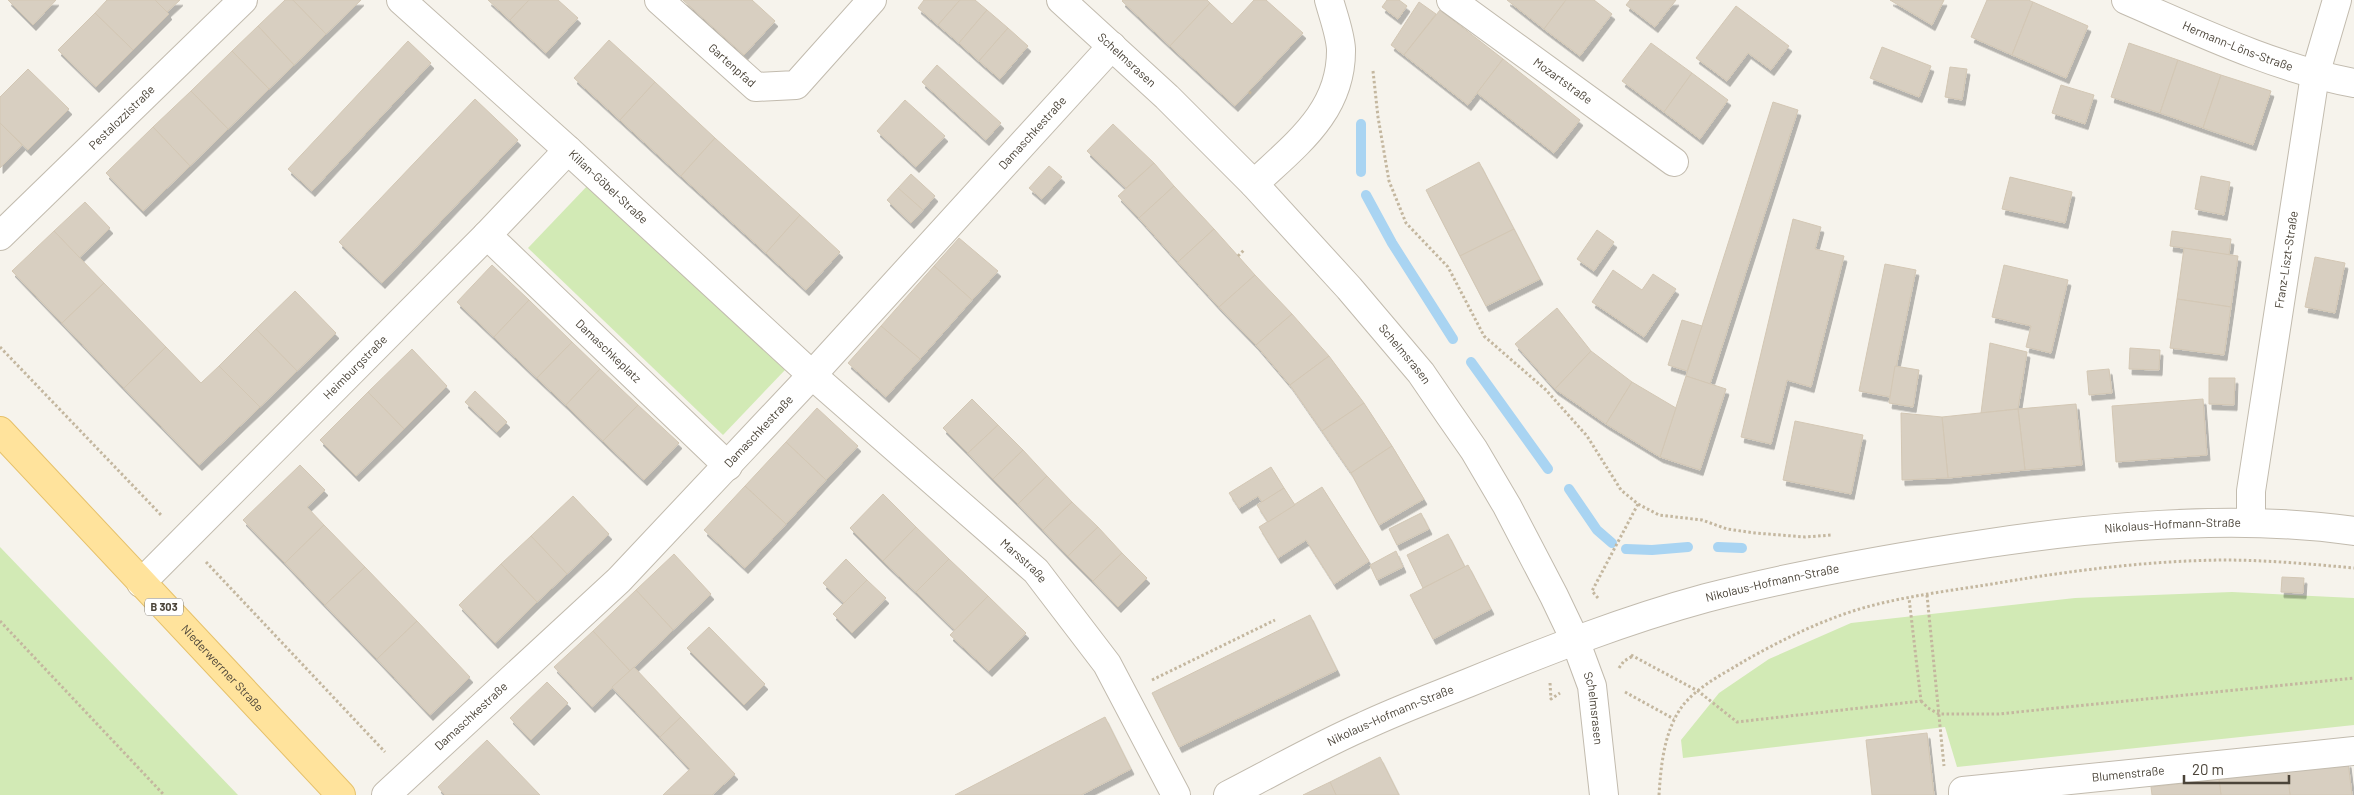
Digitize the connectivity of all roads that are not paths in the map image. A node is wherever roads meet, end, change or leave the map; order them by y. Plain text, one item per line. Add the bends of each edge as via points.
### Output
1 (243, 0) edge
2 (401, 0) edge
3 (659, 0) edge
4 (872, 0) edge
5 (1061, 0) edge
6 (1328, 0) edge
7 (1450, 0) edge
8 (2126, 0) edge
9 (2337, 0) edge
10 (1112, 46) junction
11 (2315, 76) junction
12 (2354, 83) edge
13 (568, 150) junction
14 (1674, 162) dead end
15 (1254, 184) junction
16 (0, 236) edge
17 (487, 236) junction
18 (812, 375) junction
19 (0, 432) edge
20 (728, 466) junction
21 (2251, 523) junction
22 (2354, 531) edge
23 (141, 583) junction
24 (1575, 640) junction
25 (2354, 751) edge
26 (1963, 793) edge
27 (340, 795) edge
28 (386, 795) edge
29 (1176, 795) edge
30 (1228, 795) edge
31 (1604, 795) edge

1 - 16 street, Pestalozzistraße
2 - 13 street, Kilian-Göbel-Straße
3 - 4 street, Gartenpfad via 756,87 796,85
5 - 10 street, Schelmsrasen
6 - 15 street via 1341,48 1336,86 1326,110 1311,129
7 - 14 street, Mozartstraße
8 - 11 street, Hermann-Löns-Straße
9 - 11 street, Franz-Liszt-Straße
10 - 15 street, Schelmsrasen
10 - 18 street, Damaschkestraße
11 - 12 street, Hermann-Löns-Straße
11 - 21 street, Franz-Liszt-Straße via 2251,491
13 - 17 street, Heimburgstraße
13 - 18 street, Kilian-Göbel-Straße
15 - 24 street, Schelmsrasen via 1421,373 1474,450
17 - 20 street, Damaschkeplatz
17 - 23 street, Heimburgstraße
18 - 20 street, Damaschkestraße
18 - 29 street, Marsstraße via 1036,571 1107,664
19 - 23 main road, Niederwerrner Straße / B 303
20 - 28 street, Damaschkestraße via 619,580
21 - 22 street, Nikolaus-Hofmann-Straße
21 - 24 street, Nikolaus-Hofmann-Straße via 2047,534 1950,549 1706,598
23 - 27 main road, Niederwerrner Straße / B 303
24 - 30 street, Nikolaus-Hofmann-Straße via 1363,726
24 - 31 street, Schelmsrasen via 1592,686
25 - 26 street, Blumenstraße

